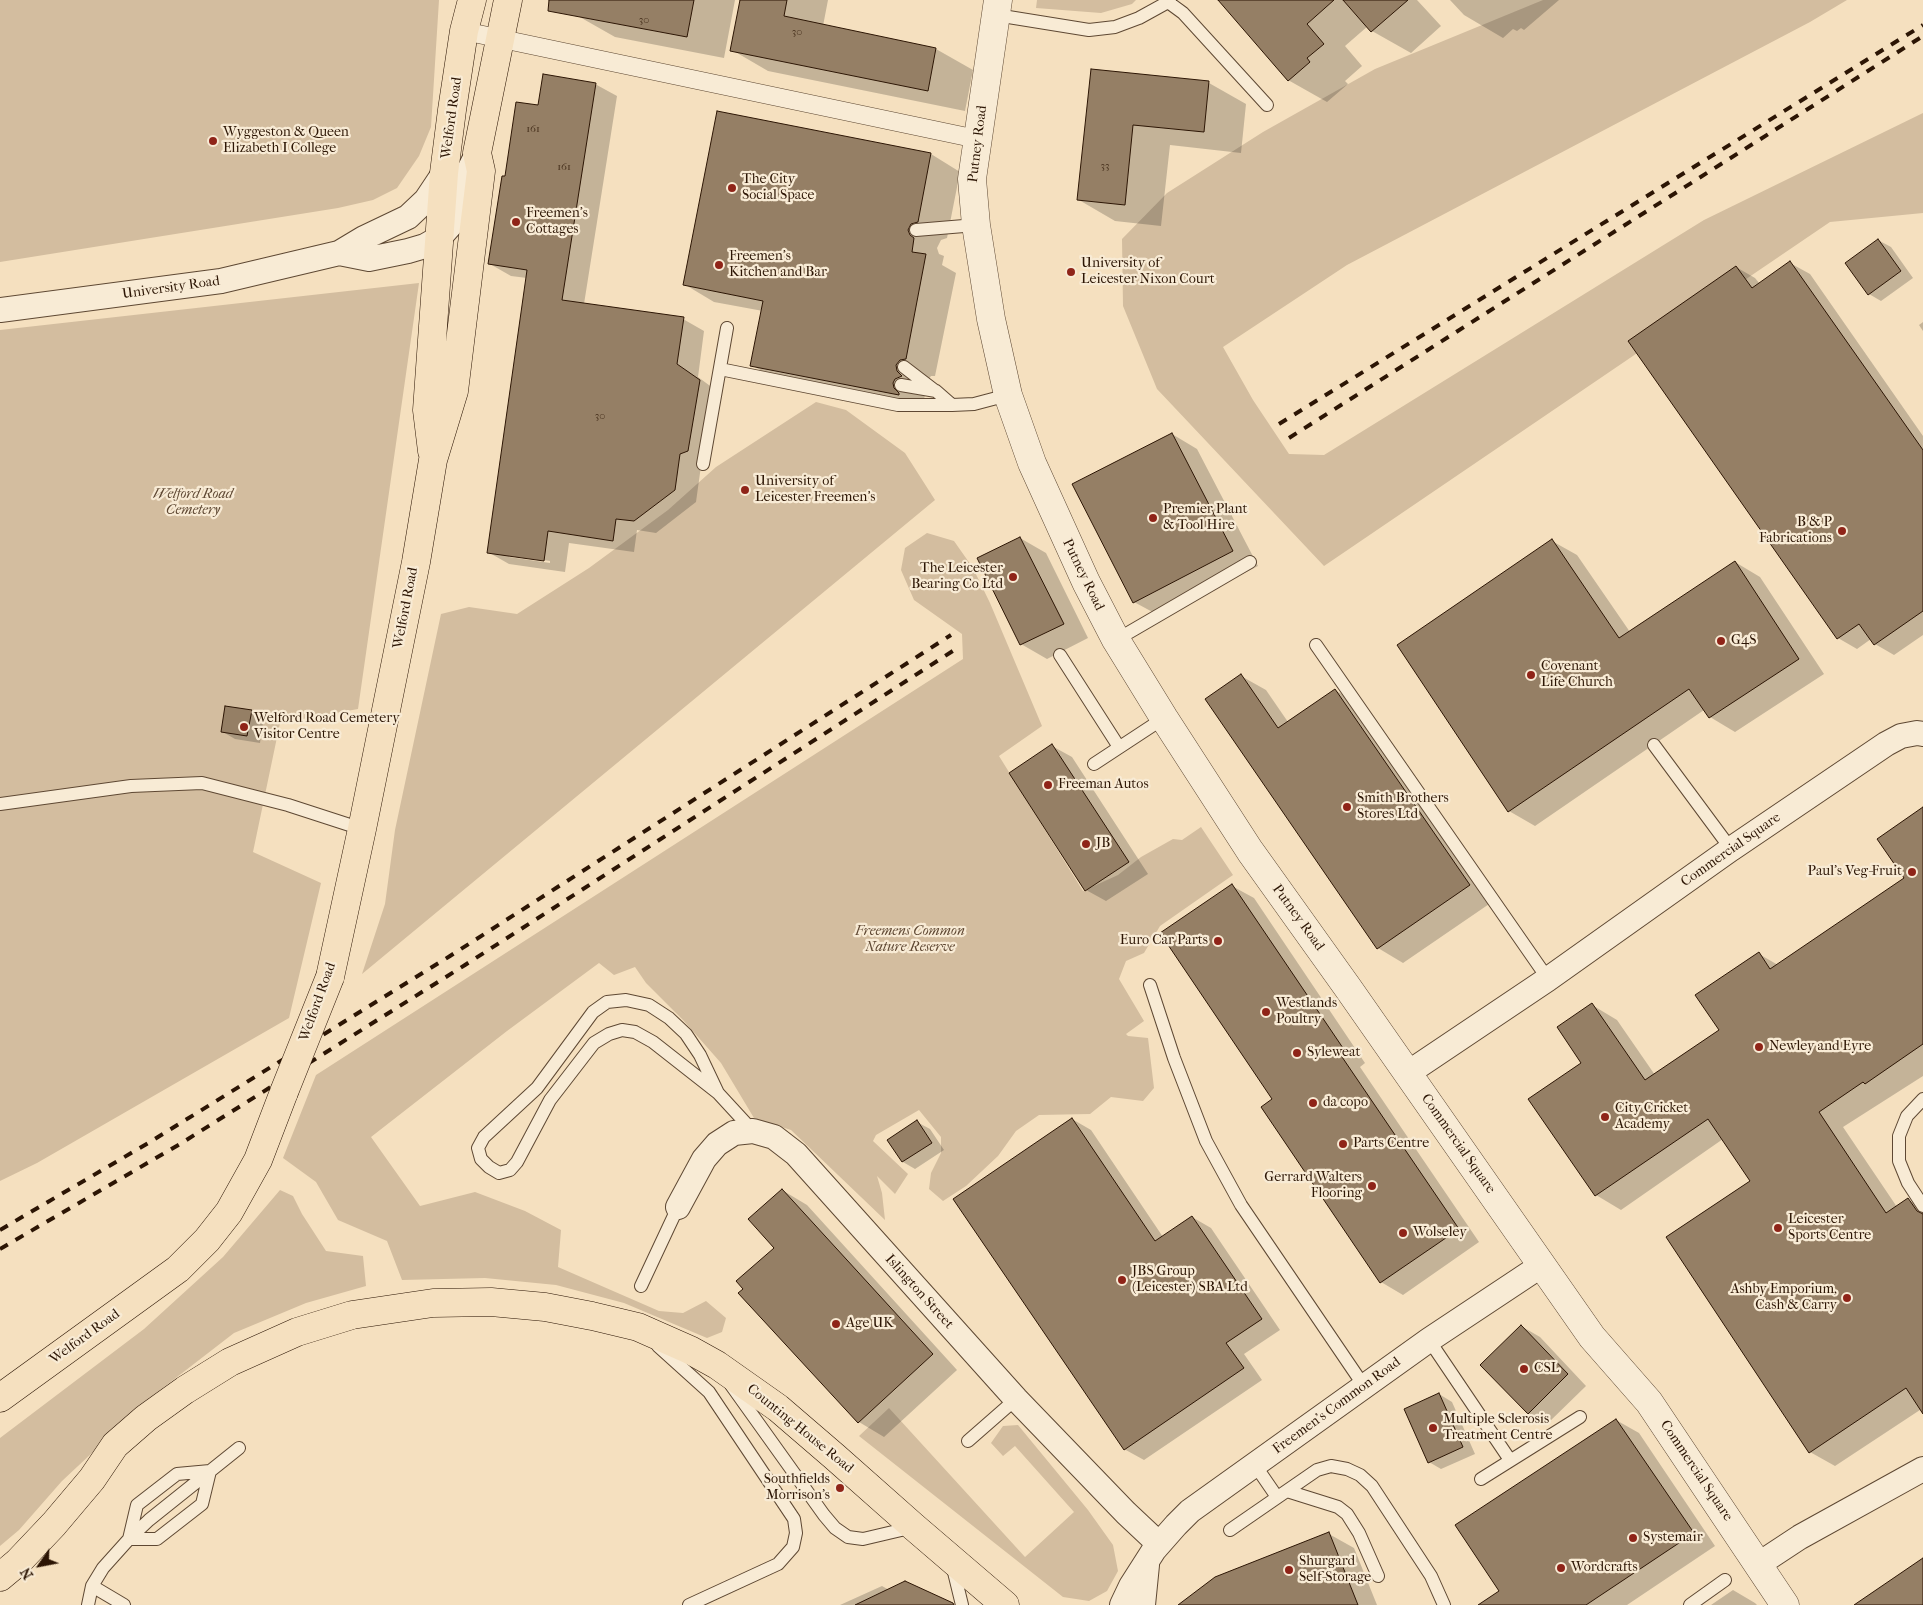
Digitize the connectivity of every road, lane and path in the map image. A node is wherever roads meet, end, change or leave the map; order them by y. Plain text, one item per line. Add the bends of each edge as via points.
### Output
1 (472, 0) edge
2 (508, 0) edge
3 (1169, 1) edge
4 (997, 7) edge
5 (464, 31) junction
6 (499, 39) junction
7 (1267, 105) dead end
8 (977, 139) junction
9 (477, 153) junction
10 (444, 173) junction
11 (976, 225) junction
12 (916, 230) dead end
13 (440, 238) junction
14 (408, 251) junction
15 (339, 253) junction
16 (438, 276) junction
17 (0, 310) edge
18 (726, 328) dead end
19 (904, 367) dead end
20 (720, 369) junction
21 (901, 385) dead end
22 (936, 392) junction
23 (1008, 395) junction
24 (952, 405) junction
25 (433, 460) junction
26 (703, 464) dead end
27 (1250, 562) dead end
28 (1116, 640) junction
29 (1316, 645) dead end
30 (1060, 655) dead end
31 (1164, 718) junction
32 (1923, 734) edge
33 (1654, 745) dead end
34 (1119, 747) junction
35 (1094, 764) dead end
36 (0, 804) edge
37 (362, 829) junction
38 (1731, 849) junction
39 (1548, 979) junction
40 (1150, 985) dead end
41 (1408, 1073) junction
42 (718, 1094) junction
43 (1923, 1098) edge
44 (753, 1131) junction
45 (1923, 1206) edge
46 (678, 1207) joint
47 (1542, 1265) junction
48 (641, 1286) dead end
49 (638, 1327) junction
50 (1428, 1340) junction
51 (717, 1365) junction
52 (1364, 1386) junction
53 (0, 1398) edge
54 (1016, 1399) junction
55 (1580, 1417) dead end
56 (968, 1441) dead end
57 (239, 1448) dead end
58 (1510, 1460) junction
59 (1255, 1465) junction
60 (1923, 1469) edge
61 (210, 1471) junction
62 (1481, 1479) dead end
63 (1282, 1494) junction
64 (914, 1527) junction
65 (1230, 1530) dead end
66 (129, 1539) junction
67 (1153, 1553) junction
68 (950, 1557) junction
69 (1759, 1564) junction
70 (1378, 1576) dead end
71 (0, 1577) edge
72 (1725, 1580) dead end
73 (92, 1586) junction
74 (88, 1605) edge
75 (124, 1605) edge
76 (690, 1605) edge
77 (962, 1605) edge
78 (1005, 1605) edge
79 (1122, 1605) edge
80 (1144, 1605) edge
81 (1444, 1605) edge
82 (1690, 1605) edge
83 (1785, 1605) edge

1 - 5 main road, Welford Road
2 - 6 main road, Welford Road
3 - 4 lane via 1115,27 1089,30
3 - 7 lane via 1183,12
4 - 8 street, Putney Road
5 - 6 street
5 - 10 main road, Welford Road
6 - 8 street
6 - 9 main road, Welford Road
8 - 11 street, Putney Road via 972,179
9 - 13 street, Welford Road via 456,219
9 - 25 main road, Welford Road via 481,171 454,392
10 - 13 main road, Welford Road
10 - 15 street, University Road via 426,200 408,217
11 - 12 lane
11 - 23 street, Putney Road via 990,319
13 - 14 street, Welford Road
13 - 16 main road, Welford Road
14 - 15 street, University Road via 369,259
14 - 16 street
15 - 17 street, University Road via 220,281
16 - 25 main road, Welford Road via 427,410
18 - 20 lane
19 - 22 lane
20 - 24 lane via 898,404
20 - 26 lane
21 - 22 lane
22 - 24 lane
23 - 24 lane via 974,404
23 - 28 street, Putney Road via 1051,507
25 - 37 main road, Welford Road via 416,562
27 - 28 lane
28 - 31 street, Putney Road
29 - 39 lane
30 - 34 lane
31 - 34 lane
31 - 41 street, Putney Road via 1250,851
32 - 38 street, Commercial Square via 1901,736 1886,744
33 - 38 lane
34 - 35 lane
36 - 37 lane via 132,786 202,783 288,805
37 - 53 main road, Welford Road, bridge via 330,977 258,1160 229,1212 178,1269
38 - 39 street, Commercial Square
39 - 41 street, Commercial Square
40 - 52 lane via 1206,1141 1241,1205
41 - 47 street, Commercial Square
42 - 42 lane via 653,1042 636,1032 622,1030 594,1043 550,1100 518,1162 510,1170 499,1173 489,1167 478,1148 484,1137 537,1088 594,1012 607,1002 626,1000 649,1005 669,1018 686,1034 700,1055
42 - 44 lane
43 - 45 lane via 1907,1116 1899,1136 1899,1161
44 - 46 street via 734,1133 717,1144 704,1159
44 - 54 street, Islington Street via 774,1137 796,1154
46 - 48 lane
47 - 50 street, Freemen's Common Road
47 - 69 street, Commercial Square via 1592,1337 1649,1402
49 - 51 main road, Counting House Road
49 - 71 main road, Counting House Road via 545,1308 491,1302 433,1303 352,1315 297,1332 230,1362 146,1418 115,1445 92,1479 54,1524
49 - 76 lane via 709,1392 794,1519 793,1548 778,1564
50 - 52 street, Freemen's Common Road
50 - 58 lane
51 - 64 main road, Counting House Road via 778,1408
51 - 64 lane via 835,1528 848,1537 863,1539
52 - 59 street, Freemen's Common Road
54 - 56 lane
54 - 67 street, Islington Street via 1126,1513
55 - 58 lane
57 - 61 lane
58 - 62 lane
59 - 63 lane
59 - 67 street, Freemen's Common Road via 1190,1511
60 - 69 street via 1800,1537
61 - 66 lane
61 - 66 lane via 202,1504 157,1538
61 - 66 lane via 177,1474 137,1505
63 - 65 lane
63 - 70 lane via 1338,1507 1347,1514 1360,1533
63 - 81 lane via 1317,1470 1331,1466 1360,1475 1378,1494 1431,1576
64 - 68 main road, Counting House Road
66 - 73 lane
67 - 79 street, Freemen's Common Road
67 - 80 street
68 - 77 lane
68 - 78 main road, Counting House Road
69 - 83 street, Commercial Square
72 - 82 lane
73 - 74 lane
73 - 75 lane

